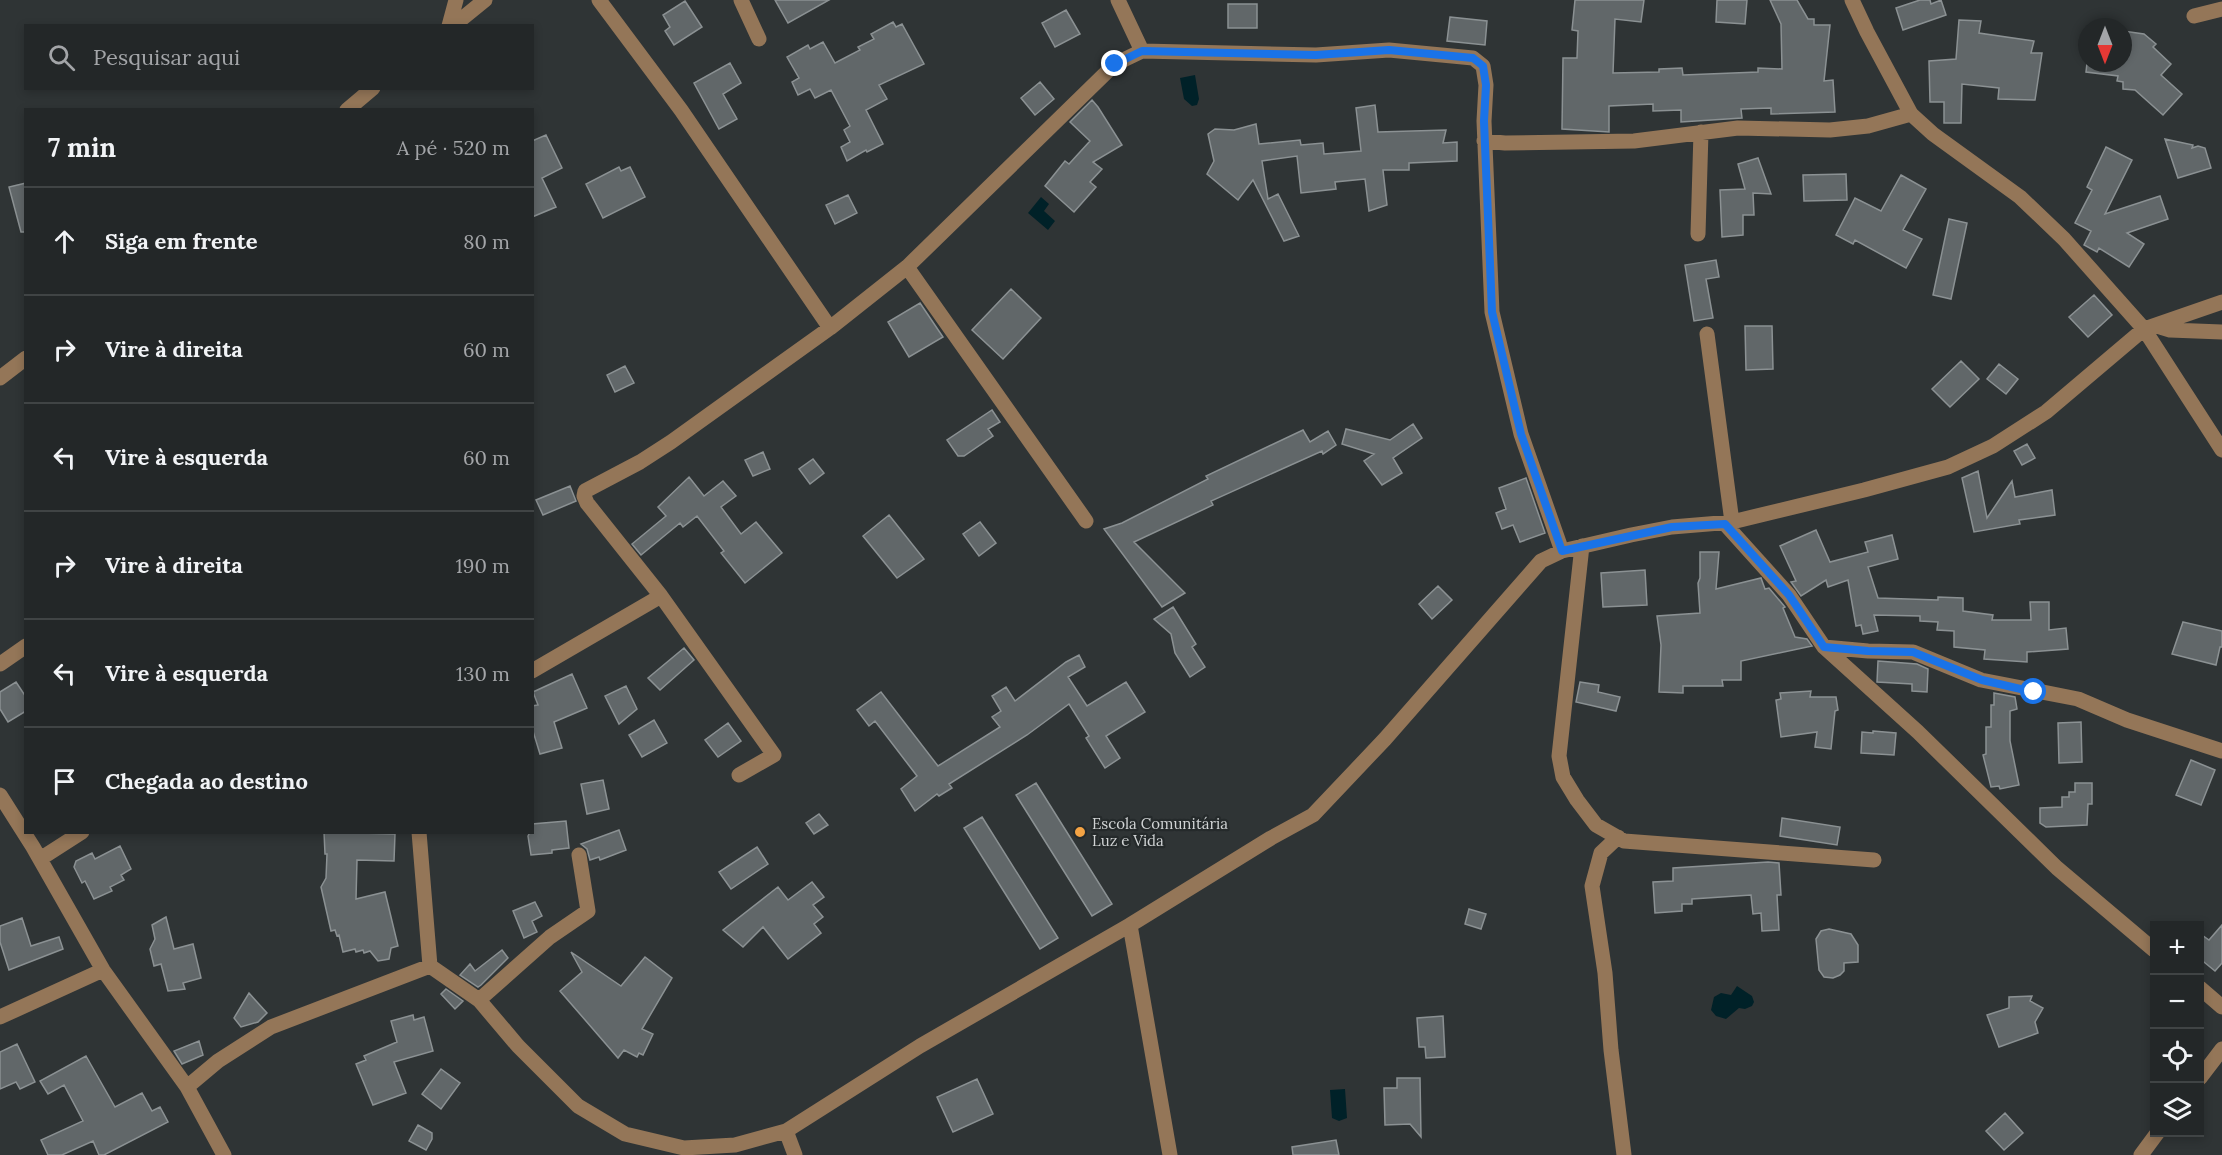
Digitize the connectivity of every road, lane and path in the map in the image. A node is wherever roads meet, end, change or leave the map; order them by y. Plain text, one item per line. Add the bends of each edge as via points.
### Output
1 (456, 0) edge
2 (485, 0) edge
3 (599, 0) edge
4 (741, 0) edge
5 (1118, 0) edge
6 (1852, 0) edge
7 (2222, 9) edge
8 (2194, 16) dead end
9 (451, 24) edge
10 (454, 24) edge
11 (759, 39) dead end
12 (1142, 51) junction
13 (371, 90) edge
14 (349, 108) edge
15 (1911, 114) junction
16 (1701, 132) junction
17 (1484, 141) junction
18 (1698, 234) dead end
19 (907, 267) junction
20 (2222, 302) edge
21 (2151, 327) junction
22 (830, 328) junction
23 (2222, 332) edge
24 (1707, 334) dead end
25 (24, 360) edge
26 (0, 378) edge
27 (2222, 450) edge
28 (1086, 521) dead end
29 (1728, 523) junction
30 (1582, 546) junction
31 (1562, 551) junction
32 (661, 596) junction
33 (24, 647) edge
34 (1824, 647) junction
35 (0, 664) edge
36 (534, 670) edge
37 (2222, 751) edge
38 (739, 775) dead end
39 (0, 795) edge
40 (24, 833) edge
41 (24, 834) edge
42 (79, 834) edge
43 (420, 834) edge
44 (1618, 837) junction
45 (579, 855) dead end
46 (40, 859) junction
47 (1874, 860) dead end
48 (1130, 925) junction
49 (2150, 947) edge
50 (430, 966) junction
51 (104, 970) junction
52 (2204, 992) edge
53 (479, 1000) junction
54 (2222, 1007) edge
55 (0, 1017) edge
56 (2222, 1049) edge
57 (2204, 1072) edge
58 (187, 1087) junction
59 (786, 1131) junction
60 (2154, 1137) edge
61 (224, 1155) edge
62 (795, 1155) edge
63 (1170, 1155) edge
64 (1624, 1155) edge
65 (2141, 1155) edge

1 - 9 street
2 - 10 street
3 - 22 street via 681,110
4 - 11 street
5 - 12 street
6 - 15 street
7 - 8 street
12 - 17 street via 1316,55 1389,50 1473,58 1483,66 1486,85
12 - 19 street via 1115,64
13 - 14 street
15 - 16 street via 1868,126 1830,130 1737,128
15 - 21 street via 2020,197
16 - 17 street via 1634,141
16 - 18 street
17 - 31 street via 1492,312 1521,434
19 - 22 street
19 - 28 street
20 - 21 street
21 - 23 street
21 - 27 street
21 - 29 street via 2046,412 1993,446 1957,463
22 - 32 street via 671,442 585,491 587,504
24 - 29 street
25 - 26 street
29 - 30 street via 1672,527
29 - 34 street via 1789,595
30 - 31 street
30 - 44 street via 1558,756 1563,777 1577,800 1596,825
31 - 48 street via 1541,561 1313,815
32 - 36 street
32 - 38 street via 774,755
33 - 35 street
34 - 37 street via 1913,652 1982,680 2078,699 2127,720
34 - 49 street via 1918,732 2057,868
39 - 40 street
41 - 46 street
42 - 46 street
43 - 50 street
44 - 47 street via 1624,841
44 - 64 street via 1601,853 1592,886
45 - 53 street via 588,911 550,937
46 - 51 street
48 - 59 street via 920,1046
48 - 63 street
50 - 53 street
50 - 58 street via 271,1028 218,1061
51 - 55 street
51 - 58 street
52 - 54 street
53 - 59 street via 578,1106 625,1134 684,1148 735,1145
56 - 57 street
58 - 61 street
59 - 62 street
60 - 65 street

